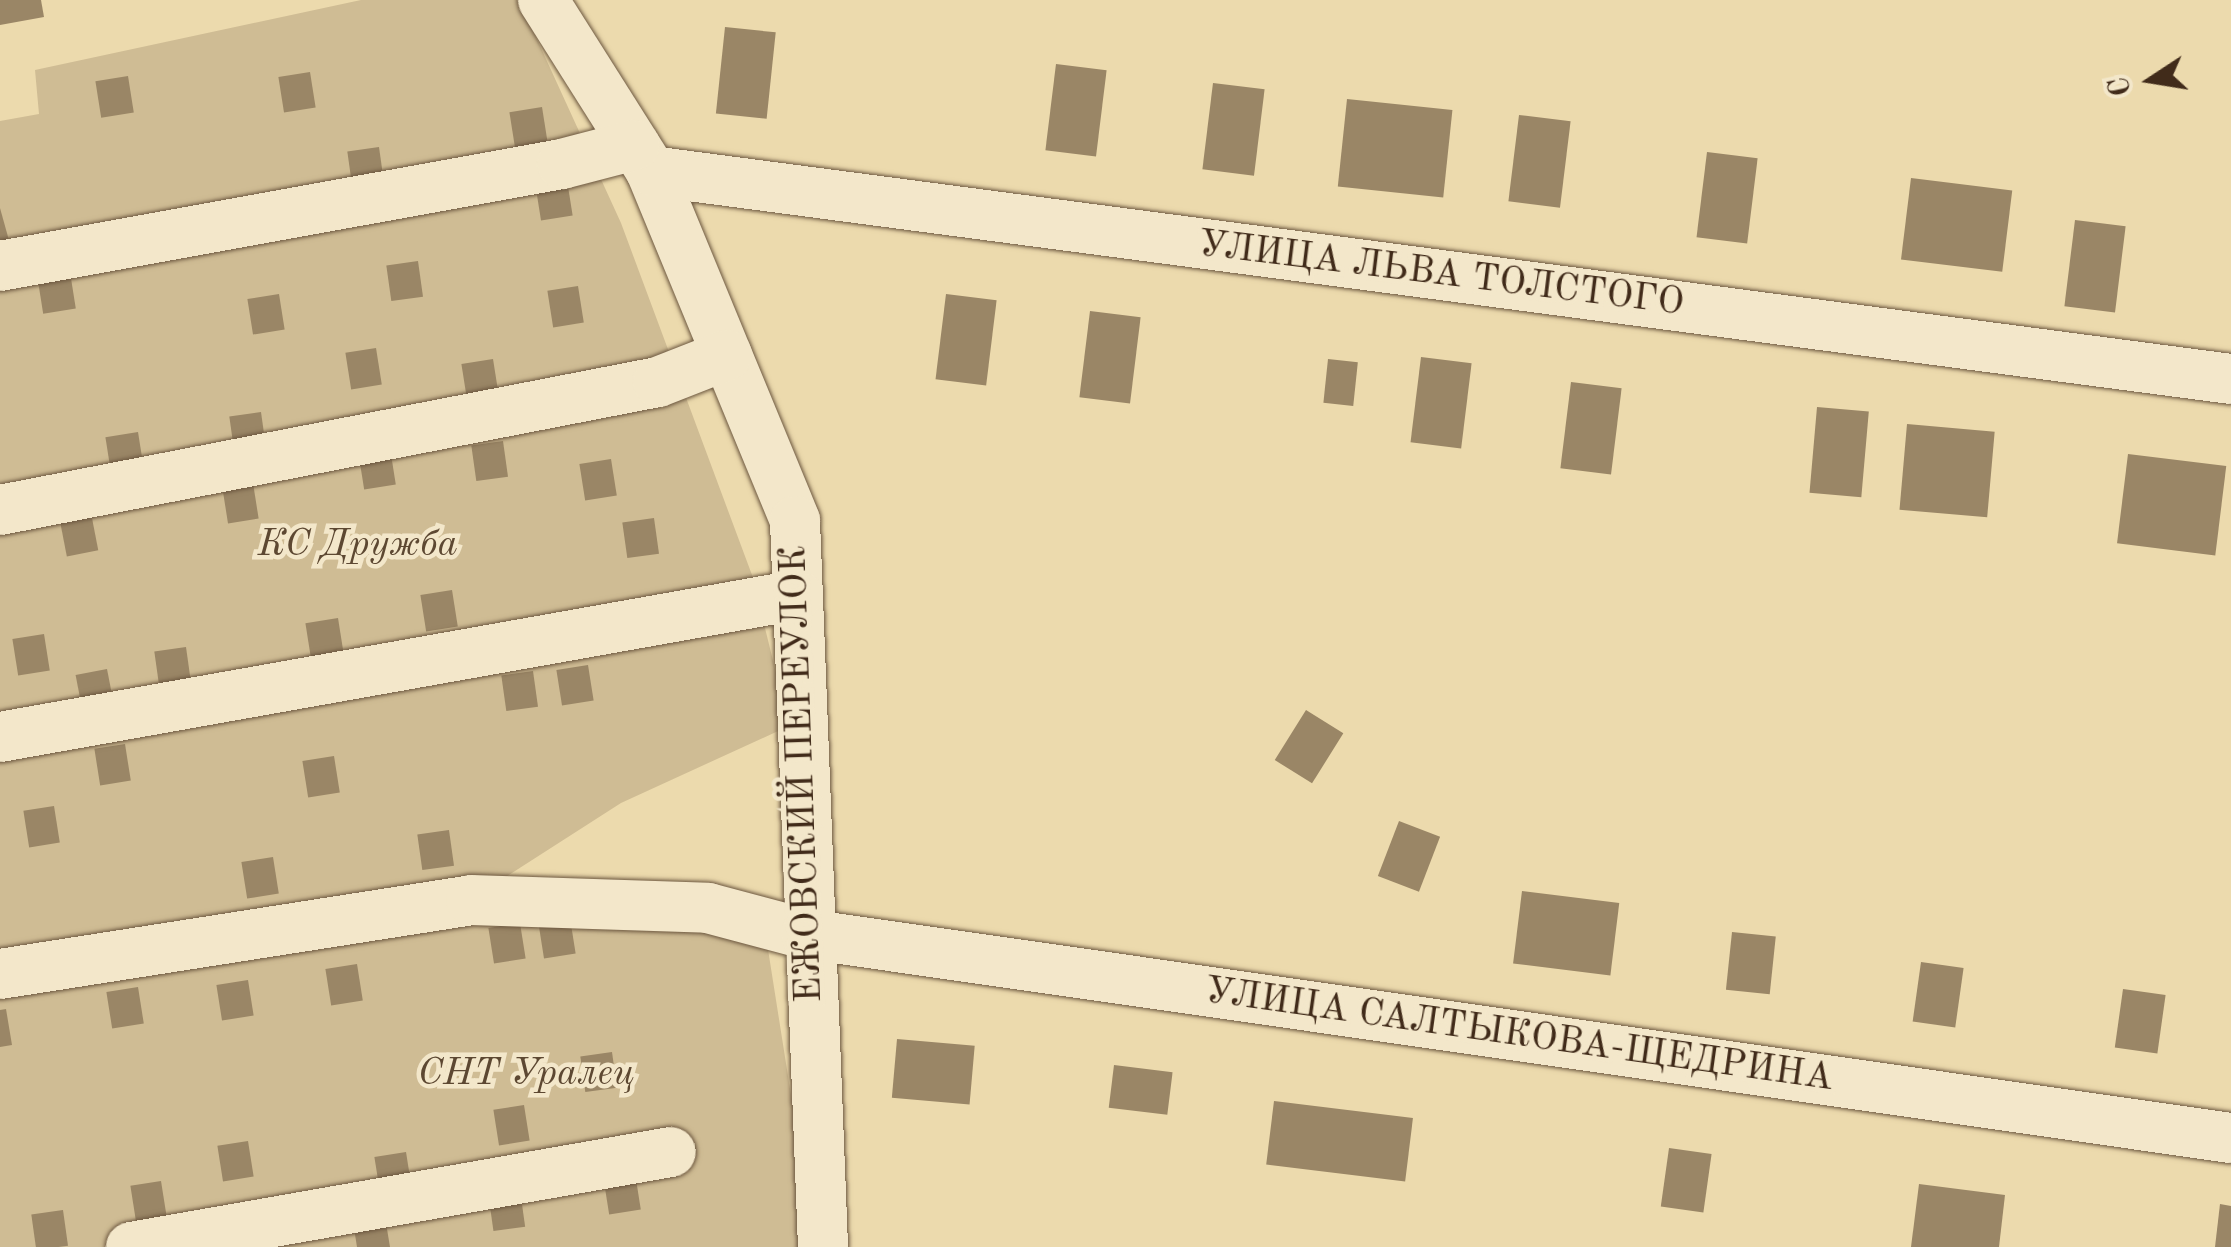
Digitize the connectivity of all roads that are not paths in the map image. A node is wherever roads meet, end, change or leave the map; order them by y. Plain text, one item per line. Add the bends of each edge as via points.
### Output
1 (543, 0) edge
2 (643, 158) junction
3 (0, 266) edge
4 (726, 355) junction
5 (2231, 379) edge
6 (0, 510) edge
7 (797, 595) junction
8 (0, 737) edge
9 (806, 934) junction
10 (0, 974) edge
11 (2231, 1138) edge
12 (671, 1152) dead end
13 (131, 1247) edge
14 (823, 1247) edge

1 - 2 street, ЕЖОВСКИЙ ПЕРЕУЛОК
2 - 3 street via 562,164
2 - 4 street, ЕЖОВСКИЙ ПЕРЕУЛОК
2 - 5 street, УЛИЦА ЛЬВА ТОЛСТОГО
4 - 6 street via 658,382 584,398
4 - 7 street, ЕЖОВСКИЙ ПЕРЕУЛОК via 795,522
7 - 8 street
7 - 9 street, ЕЖОВСКИЙ ПЕРЕУЛОК
9 - 10 street, УЛИЦА САЛТЫКОВА-ЩЕДРИНА via 708,908 506,897
9 - 11 street, УЛИЦА САЛТЫКОВА-ЩЕДРИНА
9 - 14 street, ЕЖОВСКИЙ ПЕРЕУЛОК
12 - 13 street

